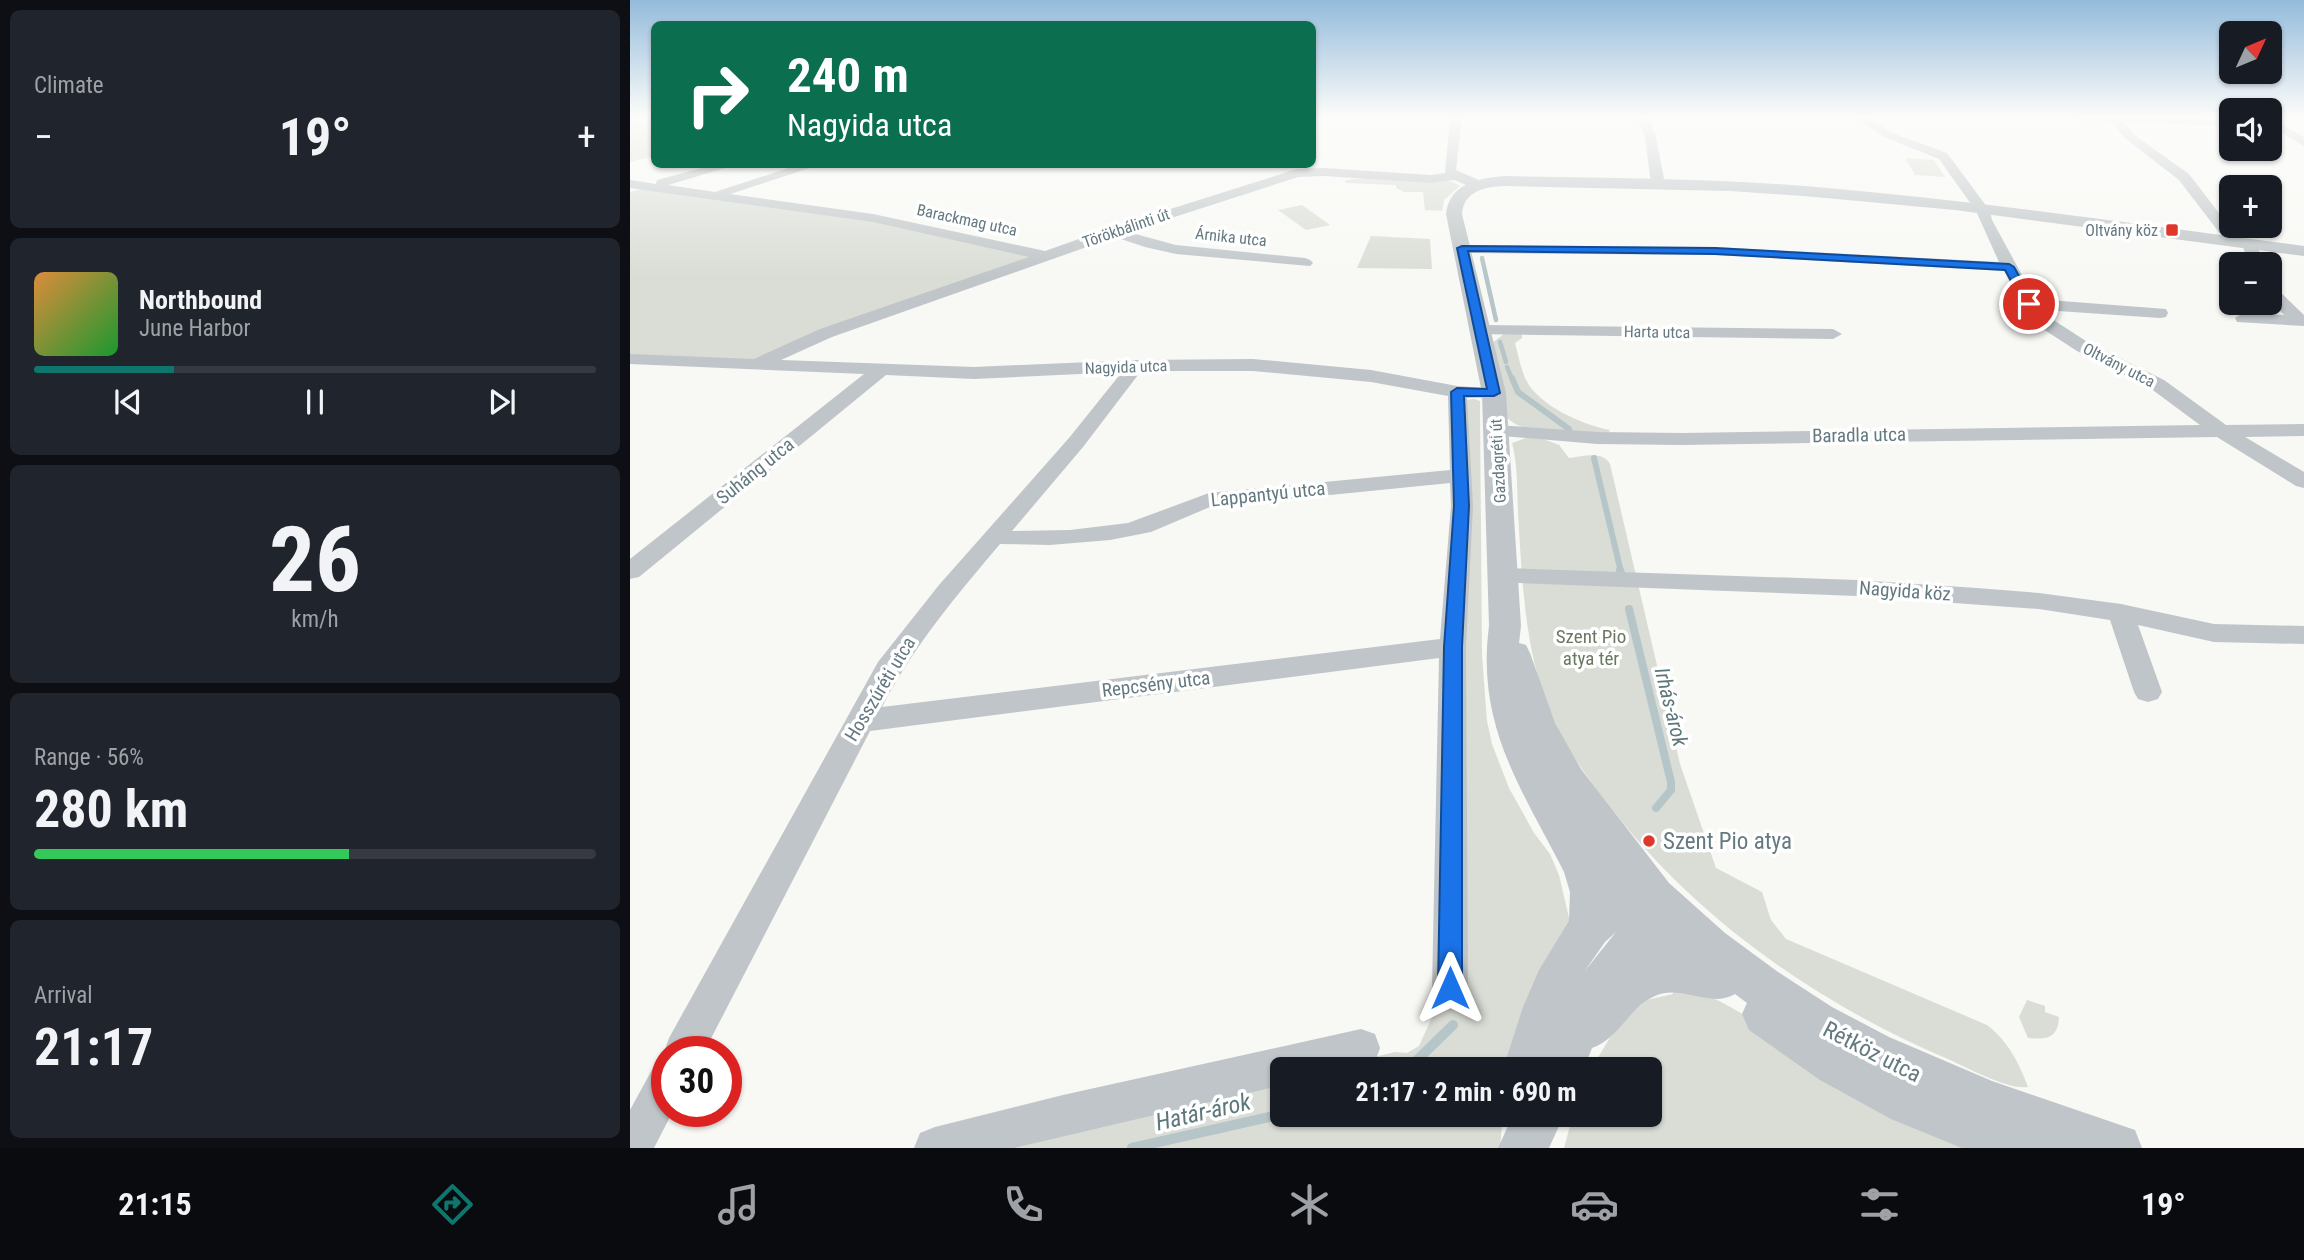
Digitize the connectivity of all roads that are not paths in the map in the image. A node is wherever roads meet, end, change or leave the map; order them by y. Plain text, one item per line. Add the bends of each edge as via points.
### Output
1 (709, 171) edge
2 (794, 171) edge
3 (1285, 171) edge
4 (1450, 171) edge
5 (1655, 171) edge
6 (1954, 171) edge
7 (2175, 171) edge
8 (1297, 173) junction
9 (1455, 176) junction
10 (630, 184) edge
11 (1476, 184) junction
12 (1658, 184) junction
13 (648, 187) junction
14 (711, 195) junction
15 (1980, 208) junction
16 (1115, 231) junction
17 (2241, 242) junction
18 (1462, 248) junction
19 (2304, 251) edge
20 (2248, 252) edge
21 (1046, 256) junction
22 (1305, 262) dead end
23 (2009, 267) junction
24 (2282, 302) edge
25 (2029, 304) junction
26 (2160, 313) dead end
27 (2243, 318) dead end
28 (2302, 321) edge
29 (1480, 330) junction
30 (1833, 334) dead end
31 (630, 359) edge
32 (755, 365) junction
33 (1136, 366) junction
34 (879, 371) junction
35 (1457, 392) junction
36 (1494, 393) junction
37 (2304, 430) edge
38 (1497, 431) junction
39 (2222, 432) junction
40 (1461, 475) junction
41 (2304, 481) edge
42 (996, 537) junction
43 (630, 571) edge
44 (1503, 576) junction
45 (2120, 614) junction
46 (1505, 626) junction
47 (2304, 635) edge
48 (1453, 647) junction
49 (2148, 692) dead end
50 (859, 721) junction
51 (1536, 781) junction
52 (1646, 908) junction
53 (1590, 926) junction
54 (1719, 980) junction
55 (1450, 988) dead end
56 (692, 1036) edge
57 (1361, 1048) dead end
58 (1547, 1057) edge
59 (1555, 1057) edge
60 (1558, 1057) edge
61 (651, 1112) edge
62 (1523, 1127) edge
63 (1533, 1127) edge
64 (632, 1148) edge
65 (935, 1148) edge
66 (1523, 1148) edge
67 (2036, 1148) edge
68 (2117, 1148) edge

1 - 13 street
2 - 14 street
3 - 8 street
4 - 9 street
5 - 12 street
6 - 15 street
7 - 17 street
8 - 9 street, Törökbálinti út
8 - 16 street, Törökbálinti út
9 - 11 street, Törökbálinti út
10 - 13 street, Barackmag utca
11 - 12 street, Törökbálinti út
11 - 18 street, Gazdagréti út via 1454,204
12 - 15 street, Törökbálinti út via 1767,188
13 - 14 street, Barackmag utca
14 - 21 street, Barackmag utca via 873,218
15 - 17 street, Törökbálinti út
15 - 23 street, Oltvány utca
16 - 21 street, Törökbálinti út
16 - 22 street, Árnika utca via 1158,246
17 - 19 street, Törökbálinti út
17 - 20 street
18 - 23 street via 1715,251
18 - 29 street, Gazdagréti út
21 - 32 street, Törökbálinti út via 811,339
23 - 25 street, Oltvány utca
24 - 28 street
25 - 26 street
25 - 39 street, Oltvány utca via 2064,336 2157,384
27 - 28 street
29 - 30 street, Harta utca
29 - 36 street, Gazdagréti út
31 - 32 street, Törökbálinti út
32 - 34 street, Nagyida utca
33 - 34 street, Nagyida utca via 974,373
33 - 35 street, Nagyida utca via 1291,367
33 - 42 street, Hosszúréti utca
34 - 43 street, Suháng utca
35 - 36 street, Nagyida utca
35 - 40 street, Gazdagréti út
36 - 38 street, Gazdagréti út
37 - 39 street, Baradla utca
38 - 39 street, Baradla utca via 1682,439
38 - 44 street, Gazdagréti út
39 - 41 street, Oltvány utca
40 - 42 street, Lappantyú utca via 1209,500 1130,530 1026,539
40 - 48 street, Gazdagréti út
42 - 50 street, Hosszúréti utca via 916,629
44 - 45 street, Nagyida köz via 1857,588 2039,601
44 - 46 street, Gazdagréti út
45 - 47 street, Nagyida köz via 2214,633
45 - 49 street
46 - 51 street, Gazdagréti út via 1503,691 1520,750
46 - 52 street, Gazdagréti út via 1531,709 1549,747 1602,827
48 - 50 street, Repcsény utca
48 - 55 street, Gazdagréti út
50 - 56 street, Hosszúréti utca
51 - 52 street, Gazdagréti út
51 - 53 street, Gazdagréti út via 1583,870 1591,892
52 - 53 street
52 - 54 street, Rétköz utca
52 - 59 street
52 - 68 street, Rétköz utca via 1783,1003 1873,1055 1963,1096
53 - 58 street via 1563,968 1536,1031
54 - 60 street, Rétköz utca via 1683,971 1656,973 1636,981
54 - 67 street, Rétköz utca via 1838,1065 1901,1097
57 - 65 street
61 - 64 street
62 - 66 street
63 - 66 street

